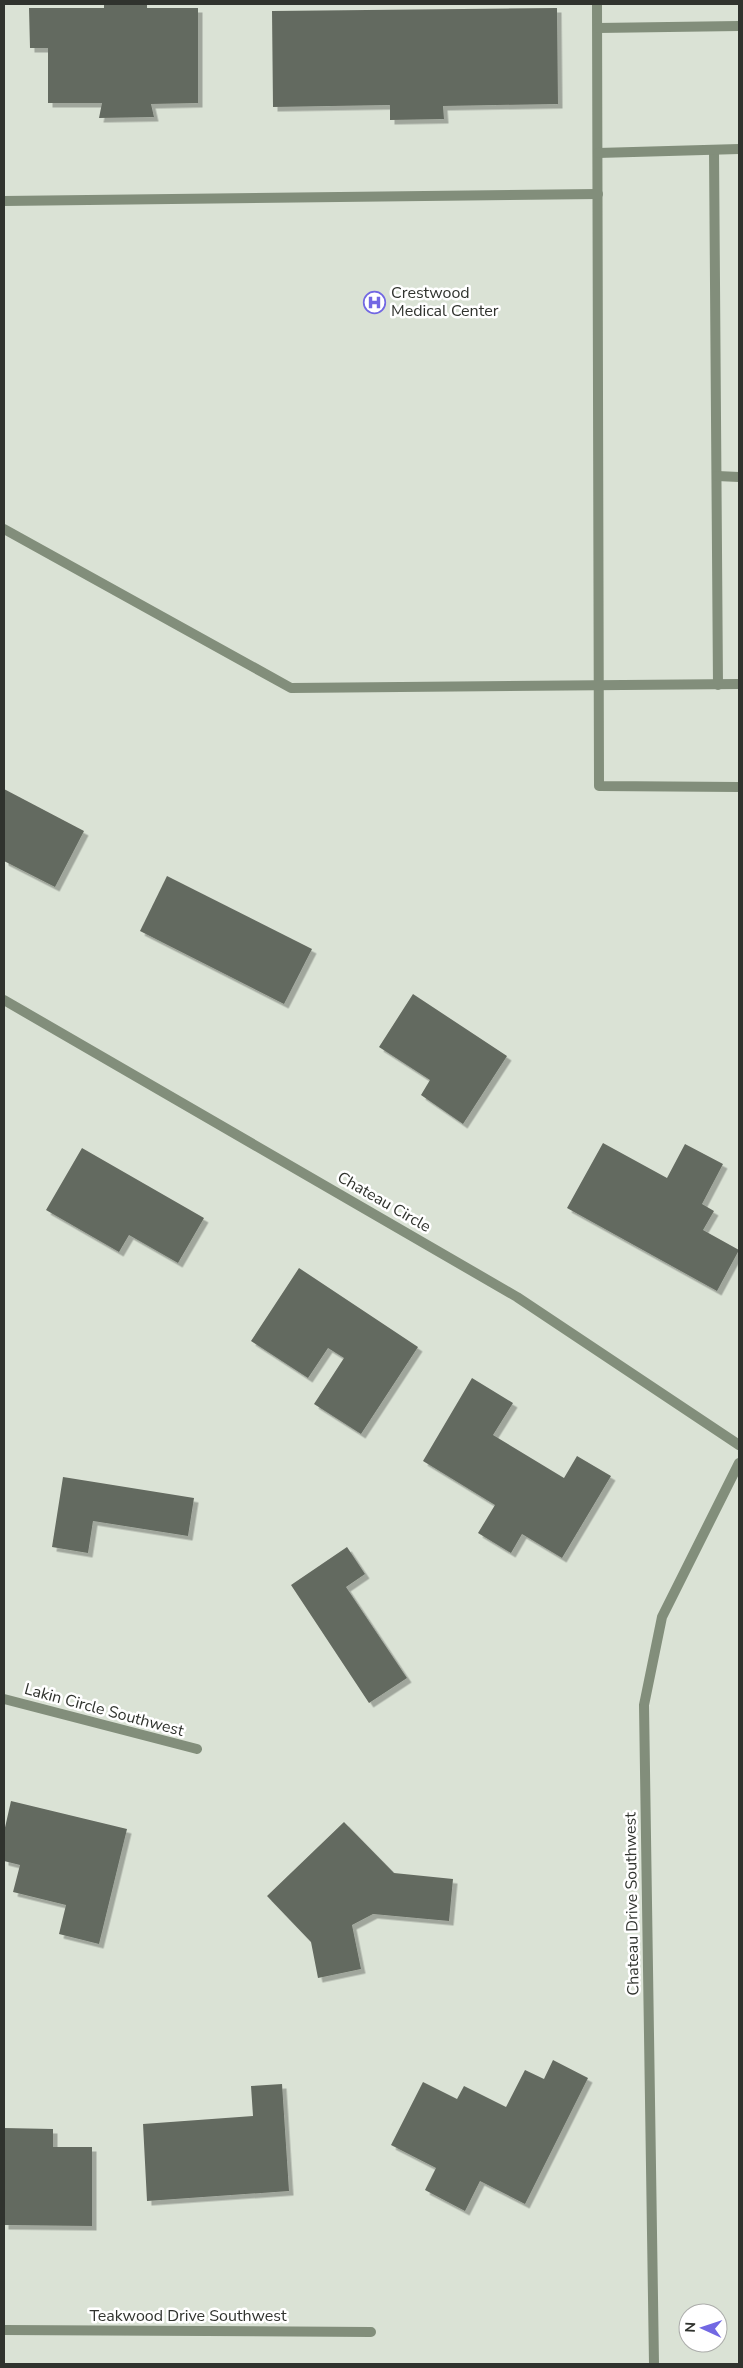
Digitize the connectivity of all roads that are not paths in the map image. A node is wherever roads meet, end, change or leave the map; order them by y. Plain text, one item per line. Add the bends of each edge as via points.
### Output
1 (597, 4) edge
2 (739, 26) edge
3 (598, 28) junction
4 (714, 150) junction
5 (739, 150) edge
6 (598, 153) junction
7 (598, 194) junction
8 (4, 201) edge
9 (717, 476) junction
10 (739, 477) edge
11 (4, 529) edge
12 (739, 684) edge
13 (600, 685) junction
14 (718, 685) junction
15 (739, 787) edge
16 (4, 1000) edge
17 (739, 1445) edge
18 (739, 1462) edge
19 (4, 1699) edge
20 (197, 1749) dead end
21 (4, 2330) edge
22 (371, 2332) dead end
23 (654, 2364) edge

1 - 3 street
2 - 3 street
3 - 6 street
4 - 5 street
4 - 6 street
4 - 9 street
6 - 7 street
7 - 8 street
7 - 13 street
9 - 10 street
9 - 14 street
11 - 13 street via 292,688
12 - 14 street
13 - 14 street
13 - 15 street via 599,786
16 - 17 street, Chateau Circle via 517,1297
18 - 23 street, Chateau Drive Southwest via 662,1617 644,1705
19 - 20 street, Lakin Circle Southwest
21 - 22 street, Teakwood Drive Southwest

